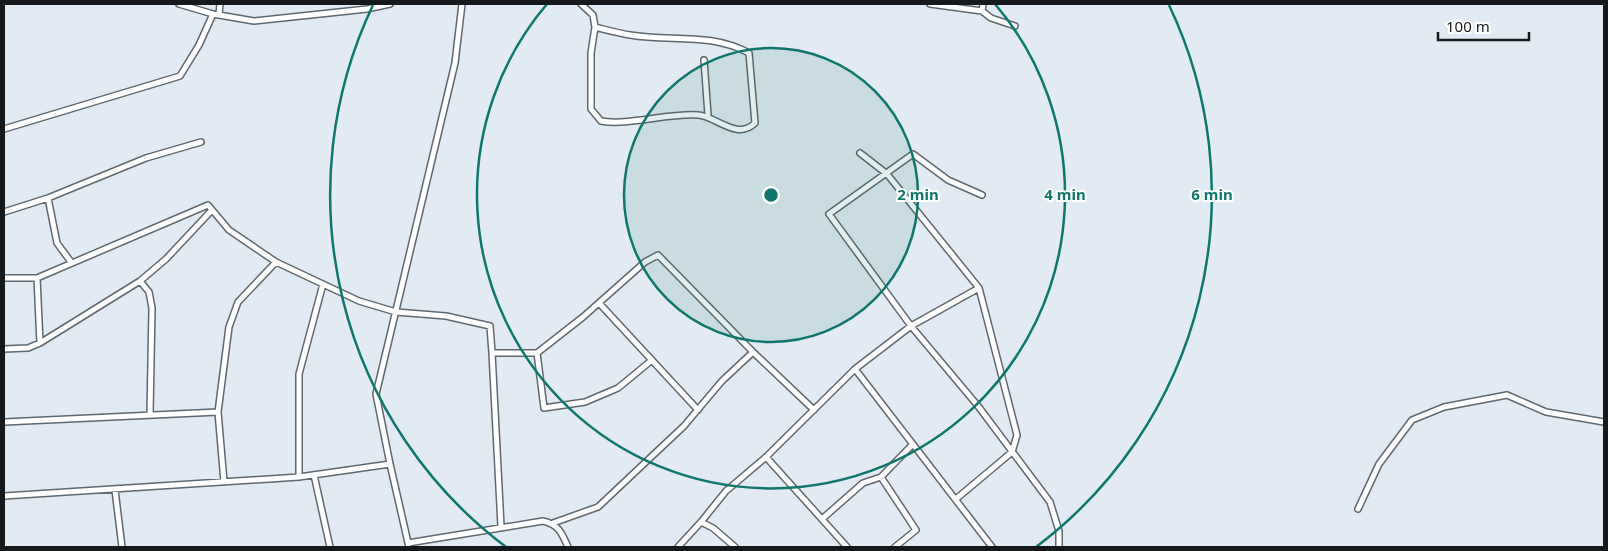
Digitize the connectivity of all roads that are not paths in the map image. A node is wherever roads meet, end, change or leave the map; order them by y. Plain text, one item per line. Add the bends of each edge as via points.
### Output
1 (179, 4) edge
2 (220, 4) edge
3 (390, 4) edge
4 (462, 4) edge
5 (581, 4) edge
6 (930, 4) edge
7 (983, 4) edge
8 (982, 11) junction
9 (216, 15) junction
10 (1015, 26) dead end
11 (596, 27) junction
12 (704, 60) dead end
13 (708, 115) junction
14 (4, 129) edge
15 (201, 142) dead end
16 (860, 153) dead end
17 (887, 174) junction
18 (982, 195) dead end
19 (48, 198) junction
20 (212, 210) junction
21 (4, 212) edge
22 (71, 262) junction
23 (276, 262) junction
24 (4, 278) edge
25 (37, 278) junction
26 (140, 281) junction
27 (323, 284) junction
28 (979, 288) junction
29 (599, 303) junction
30 (396, 312) junction
31 (911, 326) junction
32 (40, 343) junction
33 (4, 349) edge
34 (753, 352) junction
35 (492, 353) junction
36 (537, 353) junction
37 (652, 360) junction
38 (855, 369) junction
39 (698, 410) junction
40 (814, 410) junction
41 (218, 412) junction
42 (150, 414) junction
43 (4, 422) edge
44 (1604, 422) edge
45 (913, 444) junction
46 (1012, 452) junction
47 (766, 457) junction
48 (390, 464) junction
49 (314, 475) junction
50 (299, 477) junction
51 (880, 477) junction
52 (224, 482) junction
53 (115, 490) junction
54 (4, 496) edge
55 (956, 500) junction
56 (1358, 509) dead end
57 (822, 520) junction
58 (701, 522) junction
59 (553, 523) junction
60 (501, 526) junction
61 (409, 545) edge
62 (122, 547) edge
63 (330, 547) edge
64 (568, 547) edge
65 (678, 547) edge
66 (736, 547) edge
67 (847, 547) edge
68 (895, 547) edge
69 (992, 547) edge
70 (1059, 547) edge

1 - 9 street
2 - 9 street
3 - 9 street via 254,21
4 - 30 street via 455,64
5 - 11 street via 593,15
6 - 8 street
7 - 8 street
8 - 10 street via 991,18
9 - 14 street via 180,76
11 - 13 street via 591,53 591,110 596,118 606,122 674,114
11 - 13 street via 631,36 684,37 725,43 749,53 755,123 747,128 729,128
12 - 13 street
15 - 19 street via 146,158
16 - 17 street
17 - 18 street via 913,154 948,180
17 - 28 street
17 - 31 street via 829,214
19 - 21 street
19 - 22 street via 57,243
20 - 22 street via 208,205
20 - 23 street via 229,230
20 - 26 street via 166,260
22 - 25 street
23 - 27 street
23 - 41 street via 238,302 229,326
24 - 25 street
25 - 32 street
26 - 32 street
26 - 42 street via 149,292 152,308
27 - 30 street via 359,301
27 - 50 street via 299,374
28 - 31 street
28 - 46 street via 1017,435
29 - 34 street via 645,262 660,256
29 - 36 street
29 - 37 street
30 - 35 street via 446,316 490,326
30 - 48 street via 376,394
31 - 38 street
31 - 46 street
32 - 33 street via 28,348
34 - 39 street via 722,381
34 - 40 street
35 - 36 street
35 - 60 street
36 - 37 street via 544,408 585,402 618,388
37 - 39 street
38 - 40 street
38 - 45 street
39 - 59 street via 598,507
40 - 47 street
41 - 42 street
41 - 52 street
42 - 43 street
44 - 56 street via 1546,412 1507,396 1444,407 1412,420 1379,464
45 - 51 street
45 - 55 street
46 - 55 street
46 - 70 street via 1050,502 1059,531
47 - 57 street
47 - 58 street via 726,491
48 - 49 street
48 - 61 street
49 - 50 street
49 - 63 street
50 - 52 street
51 - 57 street via 863,483
51 - 68 street via 916,530
52 - 53 street
53 - 54 street
53 - 62 street
55 - 69 street
57 - 67 street
58 - 65 street
58 - 66 street
59 - 60 street via 542,521
59 - 64 street
60 - 61 street

